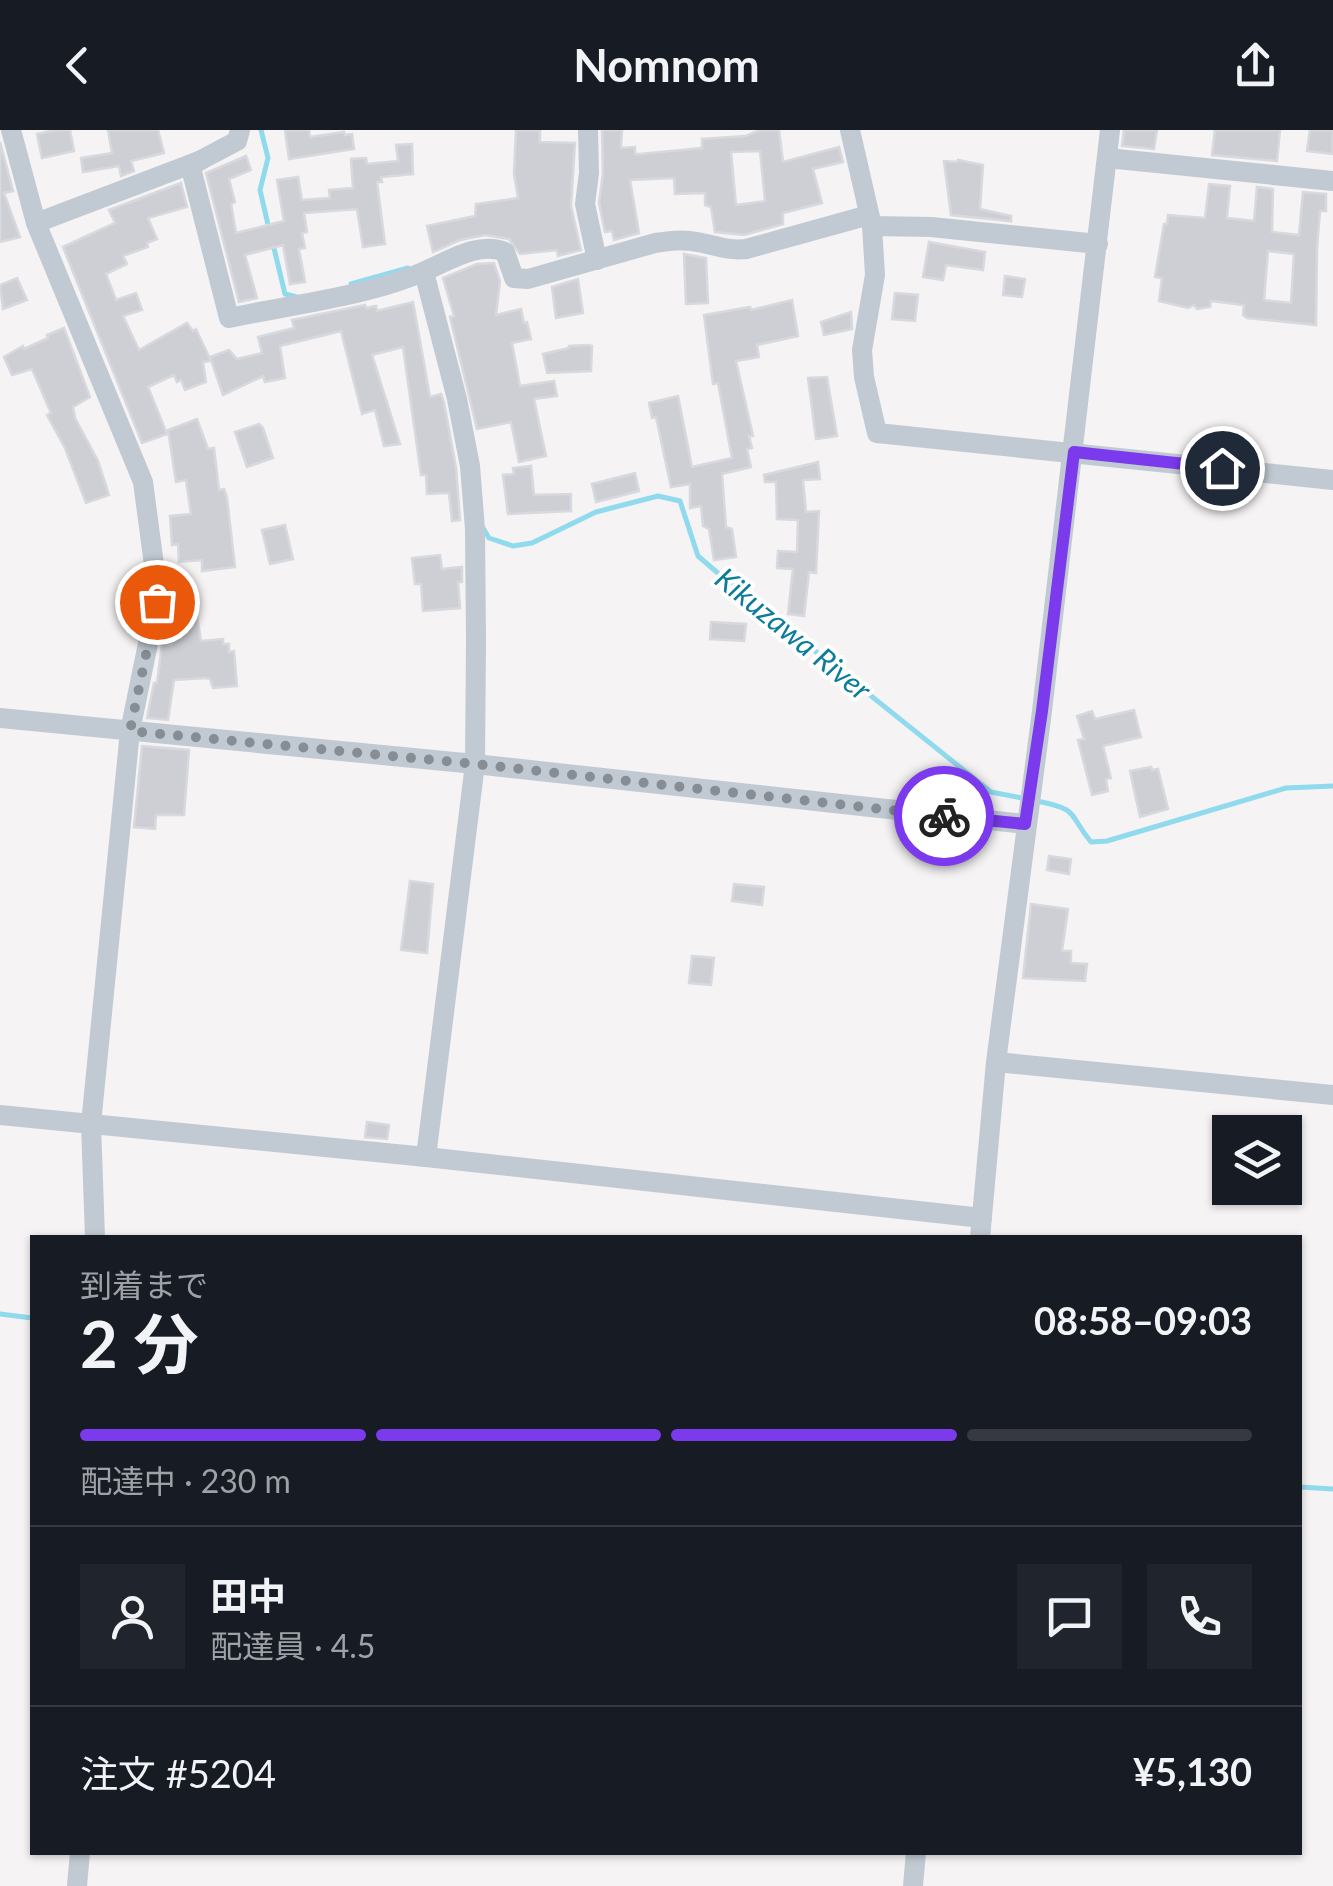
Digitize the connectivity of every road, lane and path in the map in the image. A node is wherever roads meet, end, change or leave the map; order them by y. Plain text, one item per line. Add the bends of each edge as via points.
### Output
1 (11, 130) edge
2 (240, 130) edge
3 (588, 130) edge
4 (850, 130) edge
5 (1110, 130) edge
6 (1108, 158) junction
7 (199, 161) junction
8 (1333, 181) edge
9 (871, 220) junction
10 (36, 223) junction
11 (1098, 244) junction
12 (597, 260) junction
13 (424, 272) junction
14 (1074, 452) junction
15 (1333, 480) edge
16 (0, 718) edge
17 (130, 731) junction
18 (475, 764) junction
19 (1025, 824) junction
20 (996, 1062) junction
21 (1333, 1095) edge
22 (0, 1115) edge
23 (91, 1124) junction
24 (426, 1157) junction
25 (981, 1228) edge
26 (95, 1235) edge
27 (80, 1855) edge
28 (916, 1855) edge
29 (77, 1886) edge
30 (913, 1886) edge

1 - 10 street
2 - 7 street via 237,141
3 - 12 street via 585,204
4 - 9 street
5 - 6 street
6 - 8 street
6 - 11 street
7 - 10 street
7 - 13 street via 192,172 229,318
9 - 11 street
9 - 12 street via 746,250 677,240
9 - 14 street via 875,276 862,350 876,432
10 - 17 street via 143,482 158,594
11 - 14 street
12 - 13 street via 519,279 505,252 491,248 448,258
13 - 18 street via 470,466
14 - 15 street
14 - 19 street
16 - 17 street
17 - 18 street
17 - 23 street
18 - 19 street
18 - 24 street
19 - 20 street
20 - 21 street
20 - 25 street
22 - 23 street
23 - 24 street
23 - 26 street
24 - 25 street
27 - 29 street
28 - 30 street

